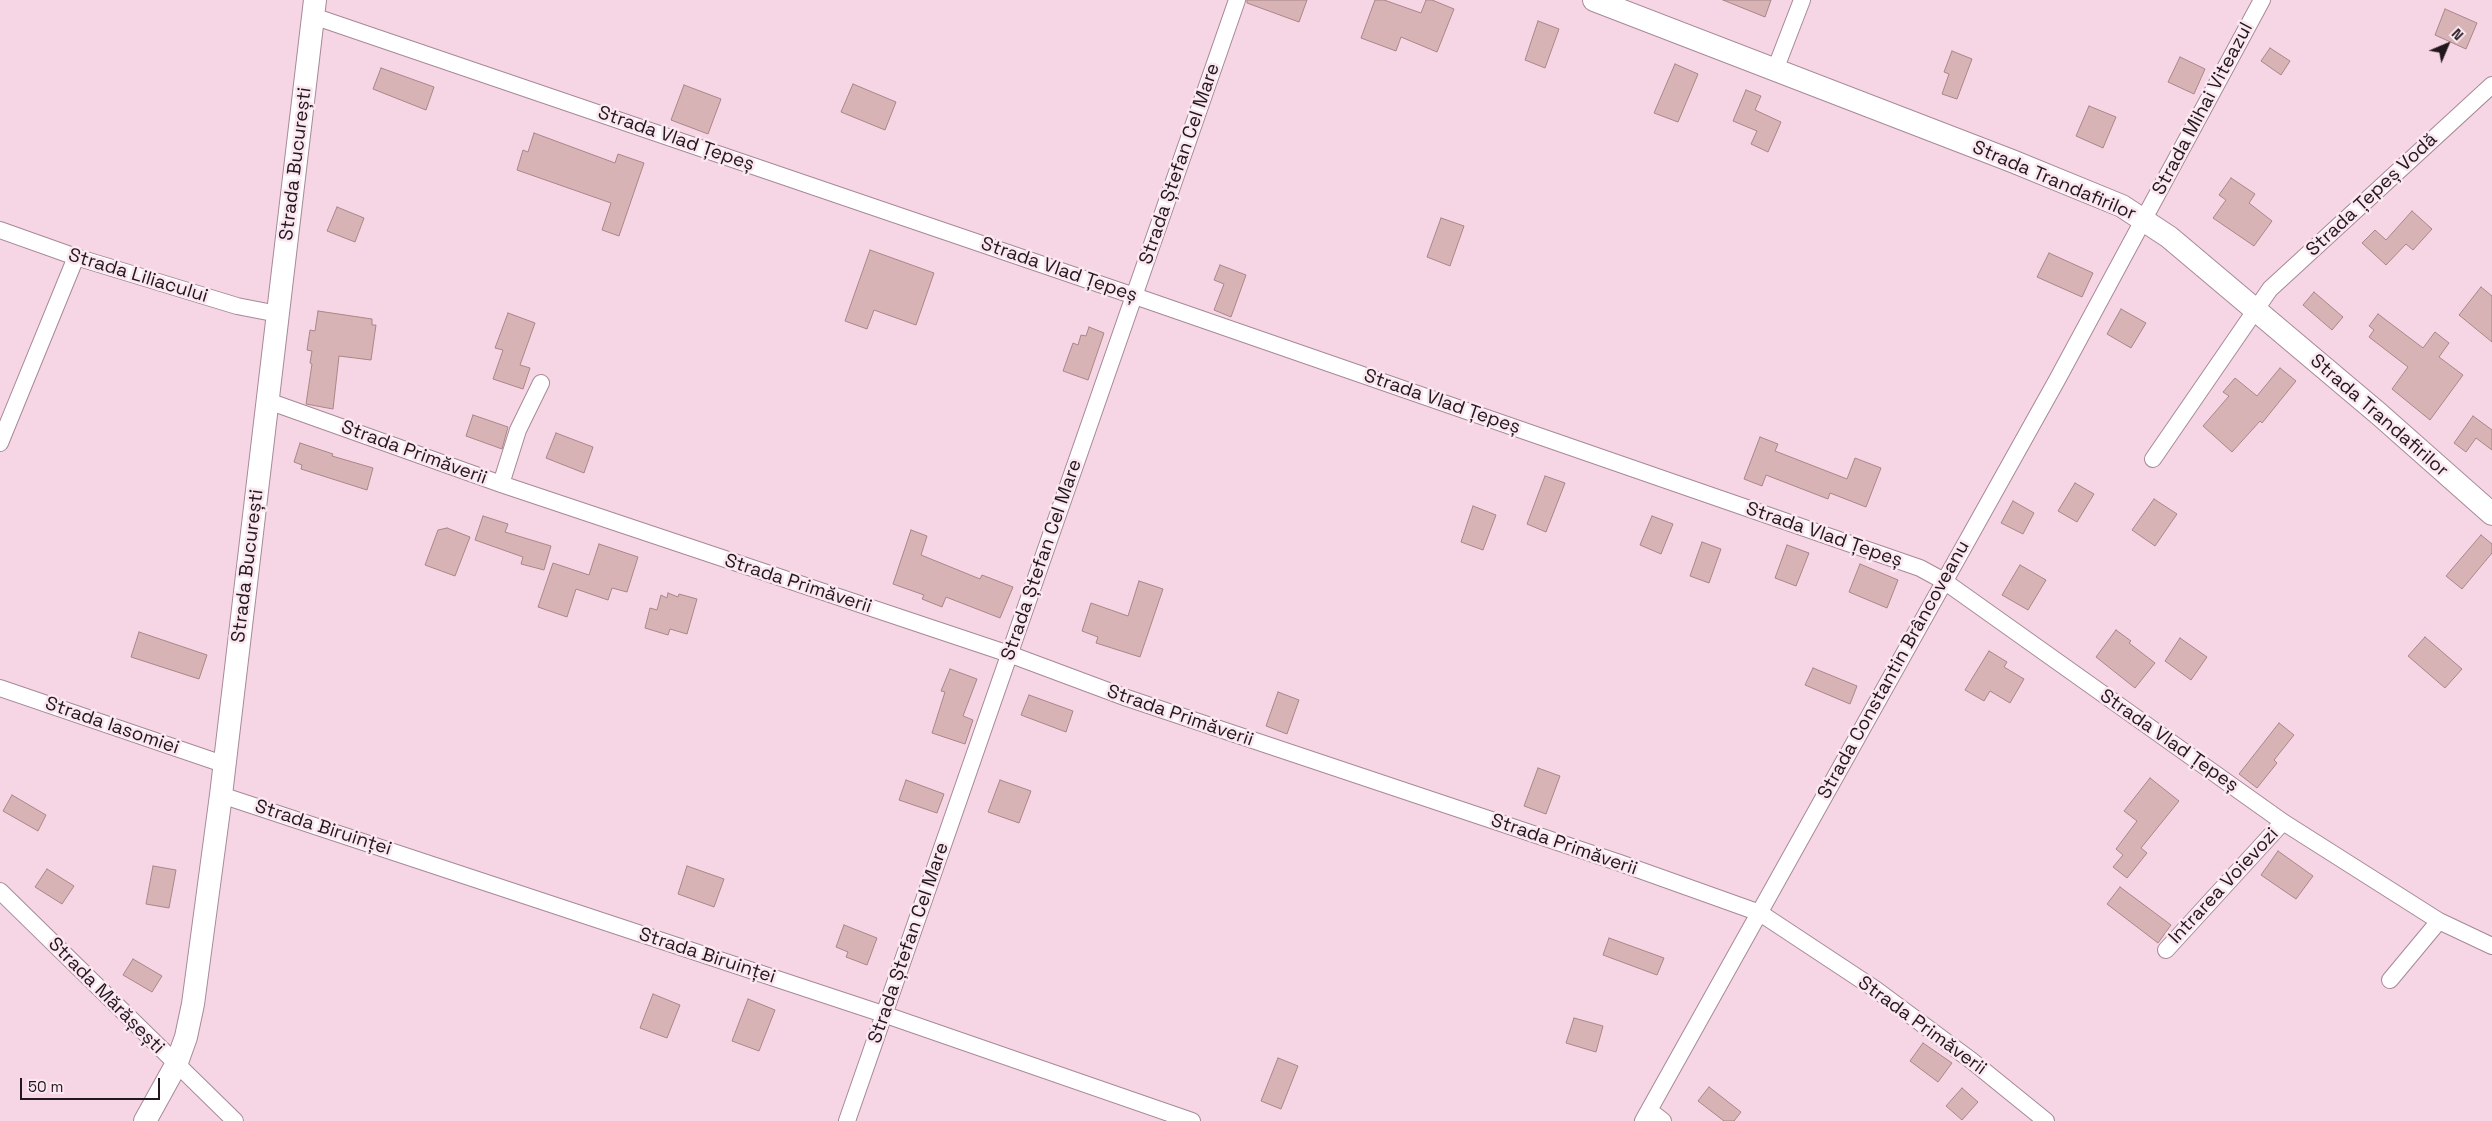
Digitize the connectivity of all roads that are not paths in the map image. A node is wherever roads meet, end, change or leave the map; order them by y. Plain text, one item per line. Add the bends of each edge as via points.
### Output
1 (1237, 0) edge
2 (1594, 0) edge
3 (1802, 0) edge
4 (2262, 0) edge
5 (314, 8) edge
6 (1776, 70) junction
7 (2488, 93) edge
8 (2143, 218) junction
9 (0, 230) edge
10 (76, 258) junction
11 (1134, 296) junction
12 (2255, 309) junction
13 (278, 314) junction
14 (541, 383) dead end
15 (268, 401) junction
16 (0, 444) edge
17 (2153, 459) dead end
18 (501, 484) junction
19 (2492, 514) edge
20 (1944, 581) junction
21 (1009, 654) junction
22 (0, 688) edge
23 (223, 764) junction
24 (221, 794) junction
25 (2283, 822) junction
26 (0, 892) edge
27 (1760, 913) junction
28 (2439, 921) junction
29 (2492, 946) edge
30 (2166, 950) dead end
31 (2390, 980) dead end
32 (883, 1014) junction
33 (176, 1065) junction
34 (1646, 1116) edge
35 (145, 1121) edge
36 (235, 1121) edge
37 (847, 1121) edge
38 (1192, 1121) edge
39 (1663, 1121) edge
40 (2046, 1121) edge

1 - 11 street, Strada Ștefan Cel Mare
2 - 6 main road, Strada Trandafirilor
3 - 6 street
4 - 8 street, Strada Mihai Viteazul
5 - 11 street, Strada Vlad Țepeș
5 - 13 main road, Strada București
6 - 8 main road, Strada Trandafirilor via 2100,196
7 - 12 street, Strada Țepeș Vodă via 2270,289
8 - 12 main road, Strada Trandafirilor
8 - 20 street, Strada Constantin Brâncoveanu
9 - 10 street, Strada Liliacului
10 - 13 street, Strada Liliacului via 237,306
10 - 16 street
11 - 20 street, Strada Vlad Țepeș via 1920,568
11 - 21 street, Strada Ștefan Cel Mare
12 - 17 street, Strada Țepeș Vodă
12 - 19 main road, Strada Trandafirilor
13 - 15 main road, Strada București
14 - 18 street via 518,430
15 - 18 street, Strada Primăverii
15 - 23 main road, Strada București
18 - 21 street, Strada Primăverii
20 - 25 street, Strada Vlad Țepeș
20 - 27 street, Strada Constantin Brâncoveanu
21 - 27 street, Strada Primăverii via 1180,716
21 - 32 street, Strada Ștefan Cel Mare
22 - 23 street, Strada Iasomiei
23 - 24 main road, Strada București
24 - 32 street, Strada Biruinței
24 - 33 main road, Strada București via 193,1004
25 - 28 street, Strada Vlad Țepeș
25 - 30 street, Intrarea Voievozi
26 - 33 street, Strada Mărășești
27 - 34 street, Strada Constantin Brâncoveanu
27 - 40 street, Strada Primăverii via 1874,989 1972,1061
28 - 29 street, Strada Vlad Țepeș
28 - 31 street
32 - 37 street, Strada Ștefan Cel Mare
32 - 38 street, Strada Biruinței
33 - 35 main road, Strada București
33 - 36 street, Strada Mărășești
34 - 39 street

